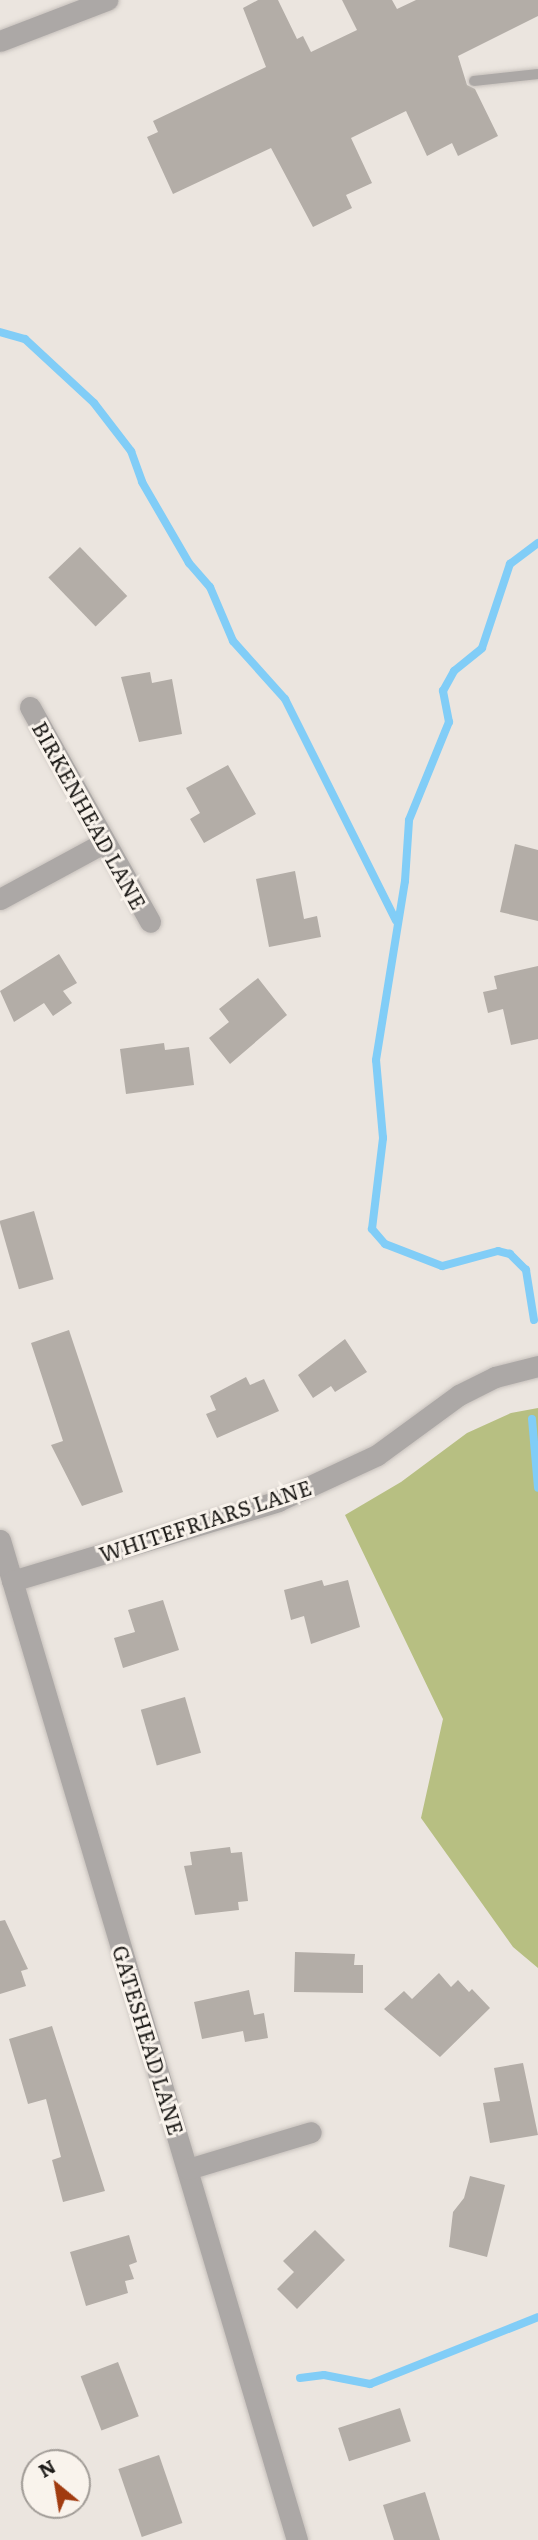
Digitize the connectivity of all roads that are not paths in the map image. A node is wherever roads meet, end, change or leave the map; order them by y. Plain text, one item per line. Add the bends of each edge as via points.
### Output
1 (107, 0) edge
2 (0, 41) edge
3 (538, 74) edge
4 (474, 81) dead end
5 (30, 707) dead end
6 (103, 843) junction
7 (0, 899) edge
8 (150, 922) dead end
9 (538, 1366) edge
10 (0, 1540) edge
11 (12, 1581) junction
12 (311, 2132) dead end
13 (188, 2169) junction
14 (297, 2540) edge

1 - 2 street
3 - 4 lane
5 - 6 street, BIRKENHEAD LANE
6 - 7 street
6 - 8 street, BIRKENHEAD LANE
9 - 11 street, WHITEFRIARS LANE via 495,1377 459,1395 377,1455 278,1501
10 - 11 street, GATESHEAD LANE
11 - 13 street, GATESHEAD LANE
12 - 13 street
13 - 14 street, GATESHEAD LANE

